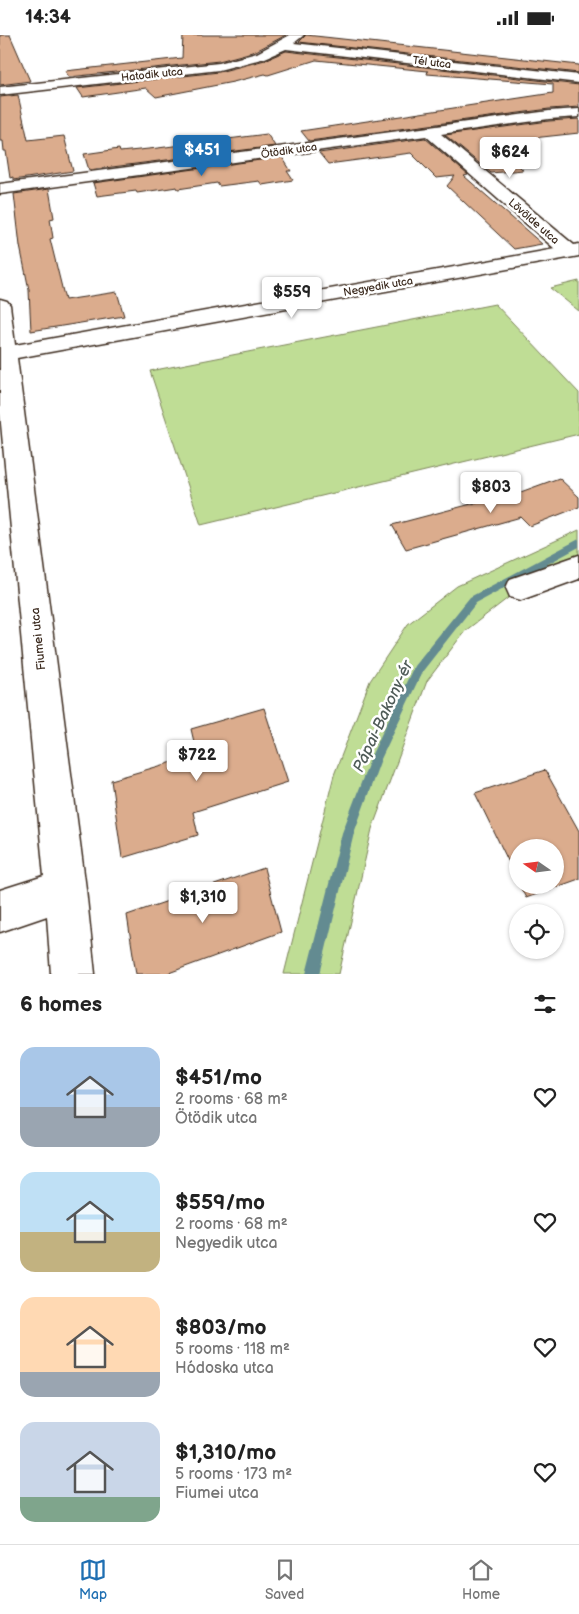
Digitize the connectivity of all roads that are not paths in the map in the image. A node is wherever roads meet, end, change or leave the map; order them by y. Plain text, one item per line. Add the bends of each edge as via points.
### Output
1 (298, 35) edge
2 (285, 45) junction
3 (579, 79) edge
4 (0, 91) edge
5 (579, 113) edge
6 (430, 132) junction
7 (0, 189) edge
8 (574, 251) edge
9 (0, 305) edge
10 (3, 353) edge
11 (579, 567) edge
12 (521, 588) dead end
13 (66, 889) junction
14 (0, 911) edge
15 (73, 974) edge

1 - 2 street, Hatodik utca
2 - 3 street, Tél utca
2 - 4 street, Hatodik utca via 257,58 210,67
5 - 6 street, Ötödik utca
6 - 7 street, Ötödik utca
6 - 8 street, Lövölde utca
8 - 10 street, Negyedik utca
9 - 10 street, Fiumei utca
10 - 13 street, Fiumei utca
11 - 12 street
13 - 14 street
13 - 15 street, Fiumei utca

